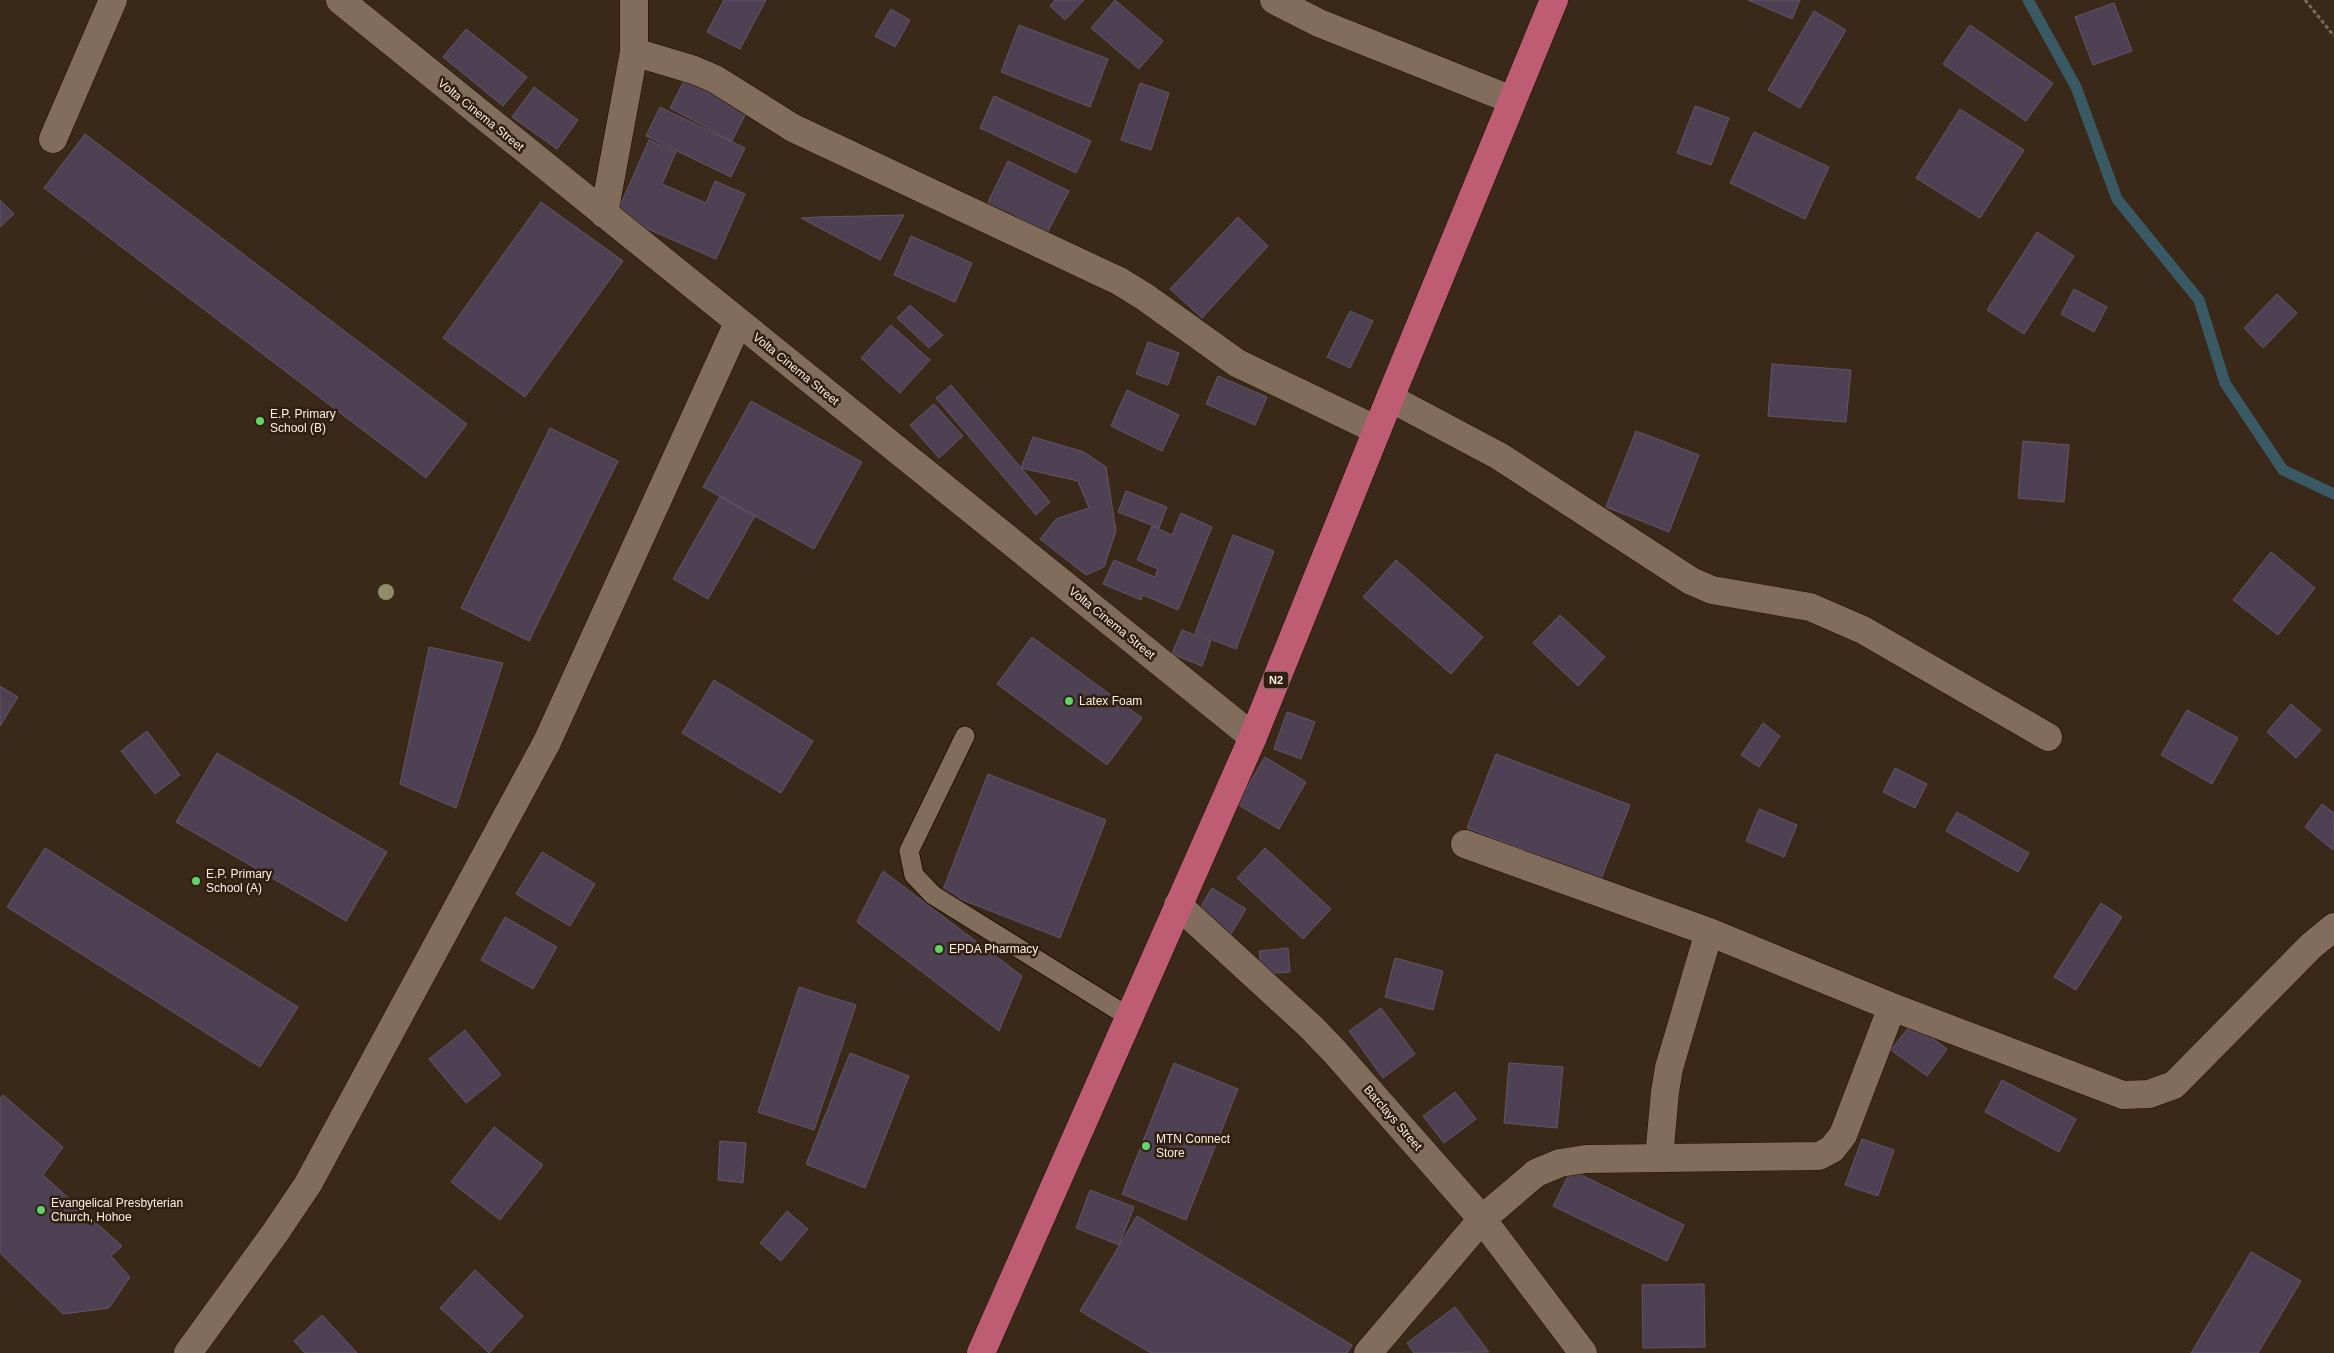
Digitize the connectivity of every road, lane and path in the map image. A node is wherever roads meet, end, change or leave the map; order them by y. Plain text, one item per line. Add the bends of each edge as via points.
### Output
1 (113, 0) edge
2 (340, 0) edge
3 (634, 0) edge
4 (1274, 0) edge
5 (1554, 0) edge
6 (2305, 0) edge
7 (2334, 36) edge
8 (634, 52) junction
9 (1512, 100) junction
10 (53, 139) dead end
11 (604, 214) junction
12 (738, 323) junction
13 (1390, 398) junction
14 (1377, 430) junction
15 (965, 736) dead end
16 (1253, 737) junction
17 (2048, 737) dead end
18 (1465, 844) dead end
19 (1178, 905) junction
20 (2334, 927) edge
21 (1709, 932) junction
22 (1892, 1007) junction
23 (1129, 1017) junction
24 (1659, 1158) junction
25 (1482, 1219) junction
26 (188, 1353) edge
27 (982, 1353) edge
28 (1368, 1353) edge
29 (1583, 1353) edge

1 - 10 street
2 - 11 street, Volta Cinema Street
3 - 8 street
4 - 9 street via 1319,23
5 - 9 highway, N2
6 - 7 path
8 - 11 street
8 - 14 street via 715,79 793,128 1119,281 1237,363
9 - 13 highway, N2
11 - 12 street, Volta Cinema Street
12 - 16 street, Volta Cinema Street
12 - 26 street via 543,750 308,1184 276,1234
13 - 14 highway, N2
13 - 17 street via 1499,456 1691,582 1712,590 1810,607 1863,630
14 - 16 highway, N2
15 - 23 lane via 909,851 914,875 933,895
16 - 19 highway, N2
18 - 21 street
19 - 23 highway, N2
19 - 25 street, Barclays Street via 1335,1052
20 - 22 street via 2311,946 2174,1085 2149,1094 2123,1095
21 - 22 street
21 - 24 street via 1669,1068
22 - 24 street via 1843,1135 1832,1149 1819,1156
23 - 27 highway, N2
24 - 25 street via 1586,1159 1560,1163 1536,1173
25 - 28 street
25 - 29 street, Barclays Street

